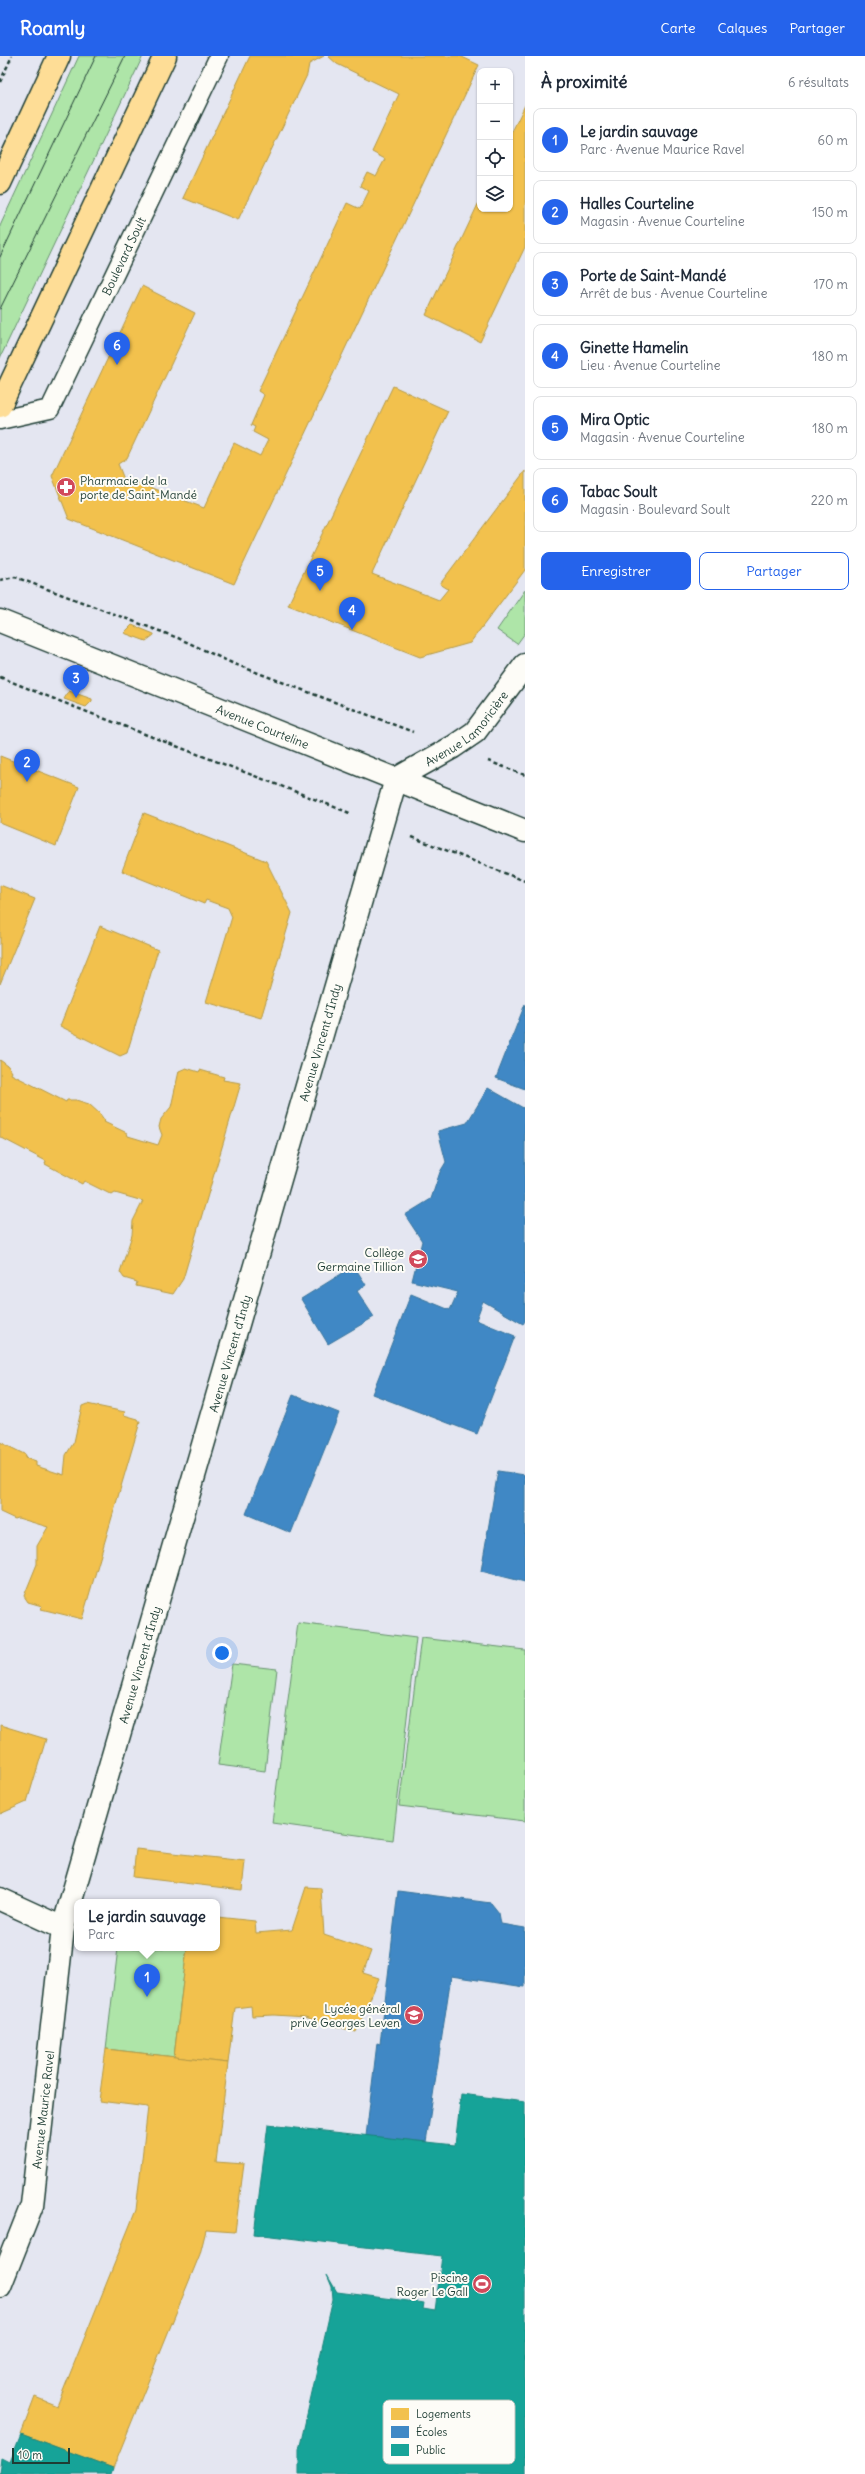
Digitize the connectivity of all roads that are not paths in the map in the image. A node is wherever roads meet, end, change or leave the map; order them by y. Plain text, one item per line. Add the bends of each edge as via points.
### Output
1 (59, 56) edge
2 (164, 56) edge
3 (219, 56) edge
4 (0, 183) edge
5 (0, 406) edge
6 (0, 420) edge
7 (0, 621) edge
8 (525, 665) edge
9 (396, 779) junction
10 (525, 831) edge
11 (0, 1899) edge
12 (63, 1928) junction
13 (0, 2286) edge

1 - 4 main road
2 - 5 main road
3 - 6 lane, Boulevard Soult via 50,409
7 - 9 street, Avenue Courteline
8 - 9 street, Avenue Lamoricière via 475,732 453,748
9 - 10 street, Avenue Courteline
9 - 12 street, Avenue Vincent d'Indy
11 - 12 street
12 - 13 street, Avenue Maurice Ravel via 32,2205

